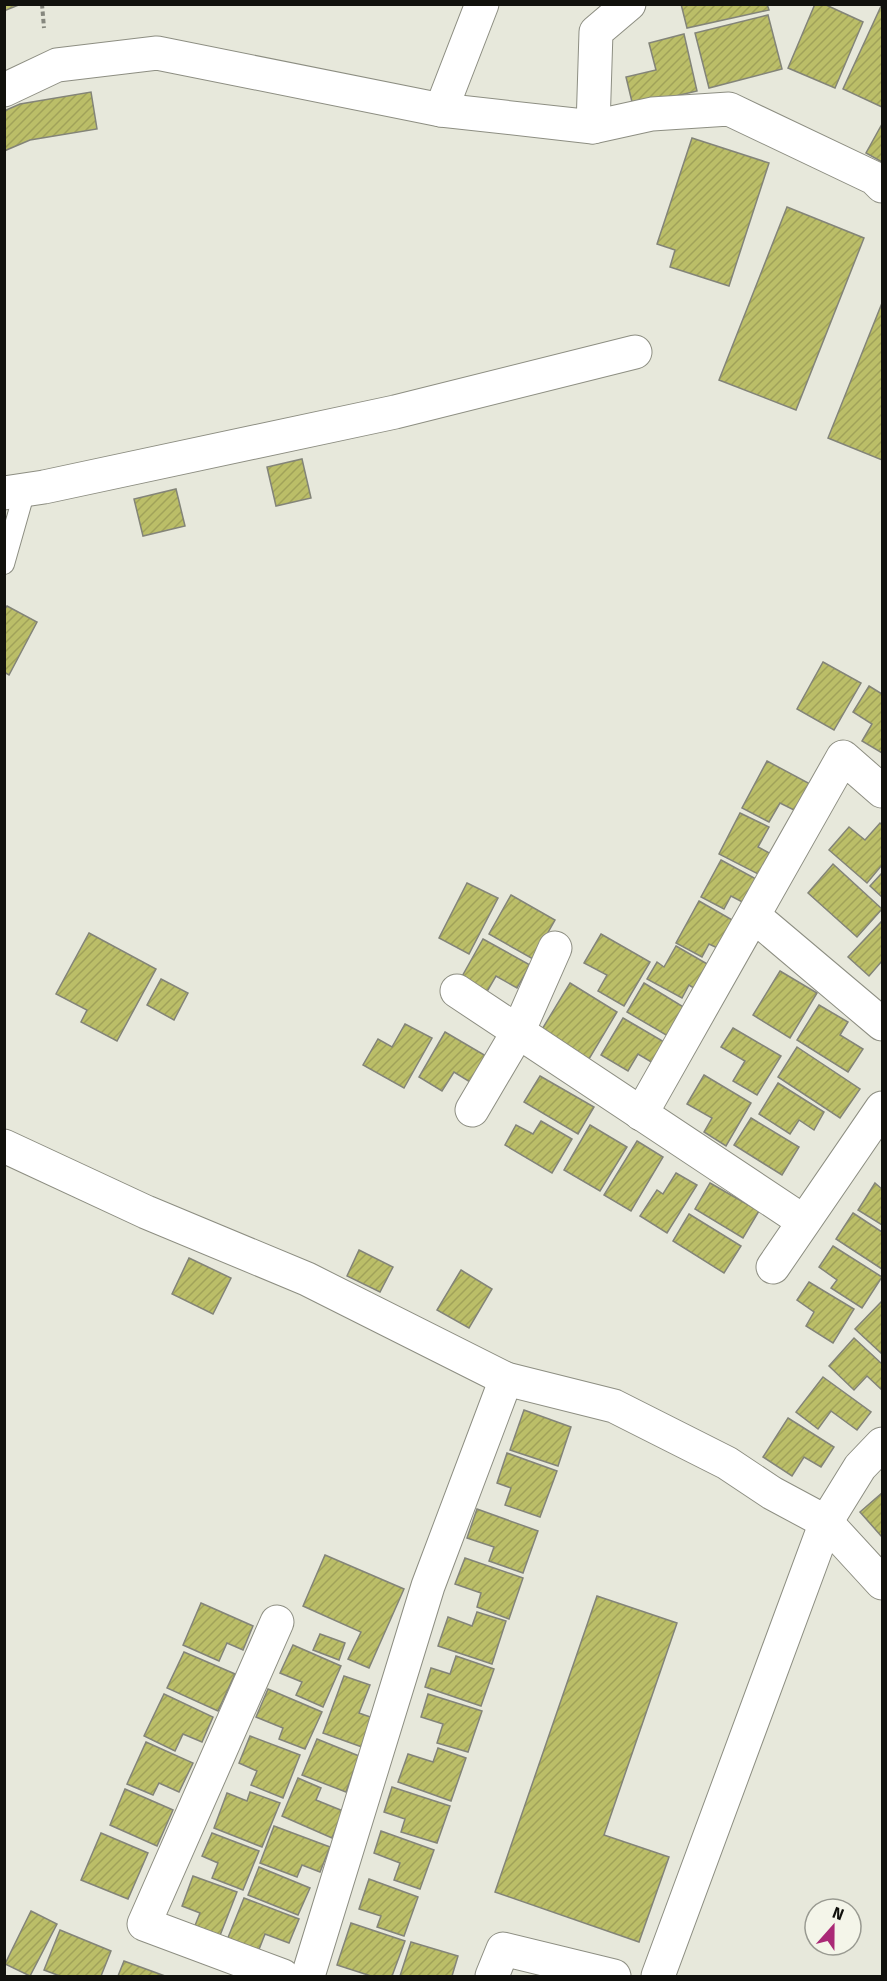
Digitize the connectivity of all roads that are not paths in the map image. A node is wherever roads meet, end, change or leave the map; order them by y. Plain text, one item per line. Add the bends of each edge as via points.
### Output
1 (482, 4) edge
2 (629, 4) edge
3 (4, 90) edge
4 (441, 110) junction
5 (592, 127) junction
6 (882, 186) edge
7 (635, 352) dead end
8 (15, 491) edge
9 (4, 564) edge
10 (882, 791) edge
11 (754, 916) junction
12 (555, 948) dead end
13 (458, 991) dead end
14 (882, 1024) edge
15 (518, 1032) junction
16 (882, 1108) edge
17 (472, 1110) dead end
18 (642, 1114) junction
19 (4, 1146) edge
20 (803, 1221) junction
21 (773, 1266) dead end
22 (506, 1379) junction
23 (882, 1444) edge
24 (826, 1522) junction
25 (882, 1583) edge
26 (277, 1622) dead end
27 (283, 1977) edge
28 (308, 1977) edge
29 (492, 1977) edge
30 (614, 1977) edge
31 (658, 1977) edge

1 - 4 street
2 - 5 street via 596,32
3 - 4 street via 57,65 157,53
4 - 5 street
5 - 6 street via 652,114 729,109 874,178
7 - 8 street via 395,412
8 - 9 lane
10 - 11 street via 843,757
11 - 14 street
11 - 18 street
12 - 15 street
13 - 15 street
15 - 17 street
15 - 18 street
16 - 20 street
18 - 20 street
19 - 22 street via 146,1212 307,1279
20 - 21 street
22 - 24 street via 614,1406 727,1463
22 - 28 street via 428,1586
23 - 24 street via 860,1467
24 - 25 street
24 - 31 street
26 - 27 street via 144,1924
29 - 30 street via 502,1949

